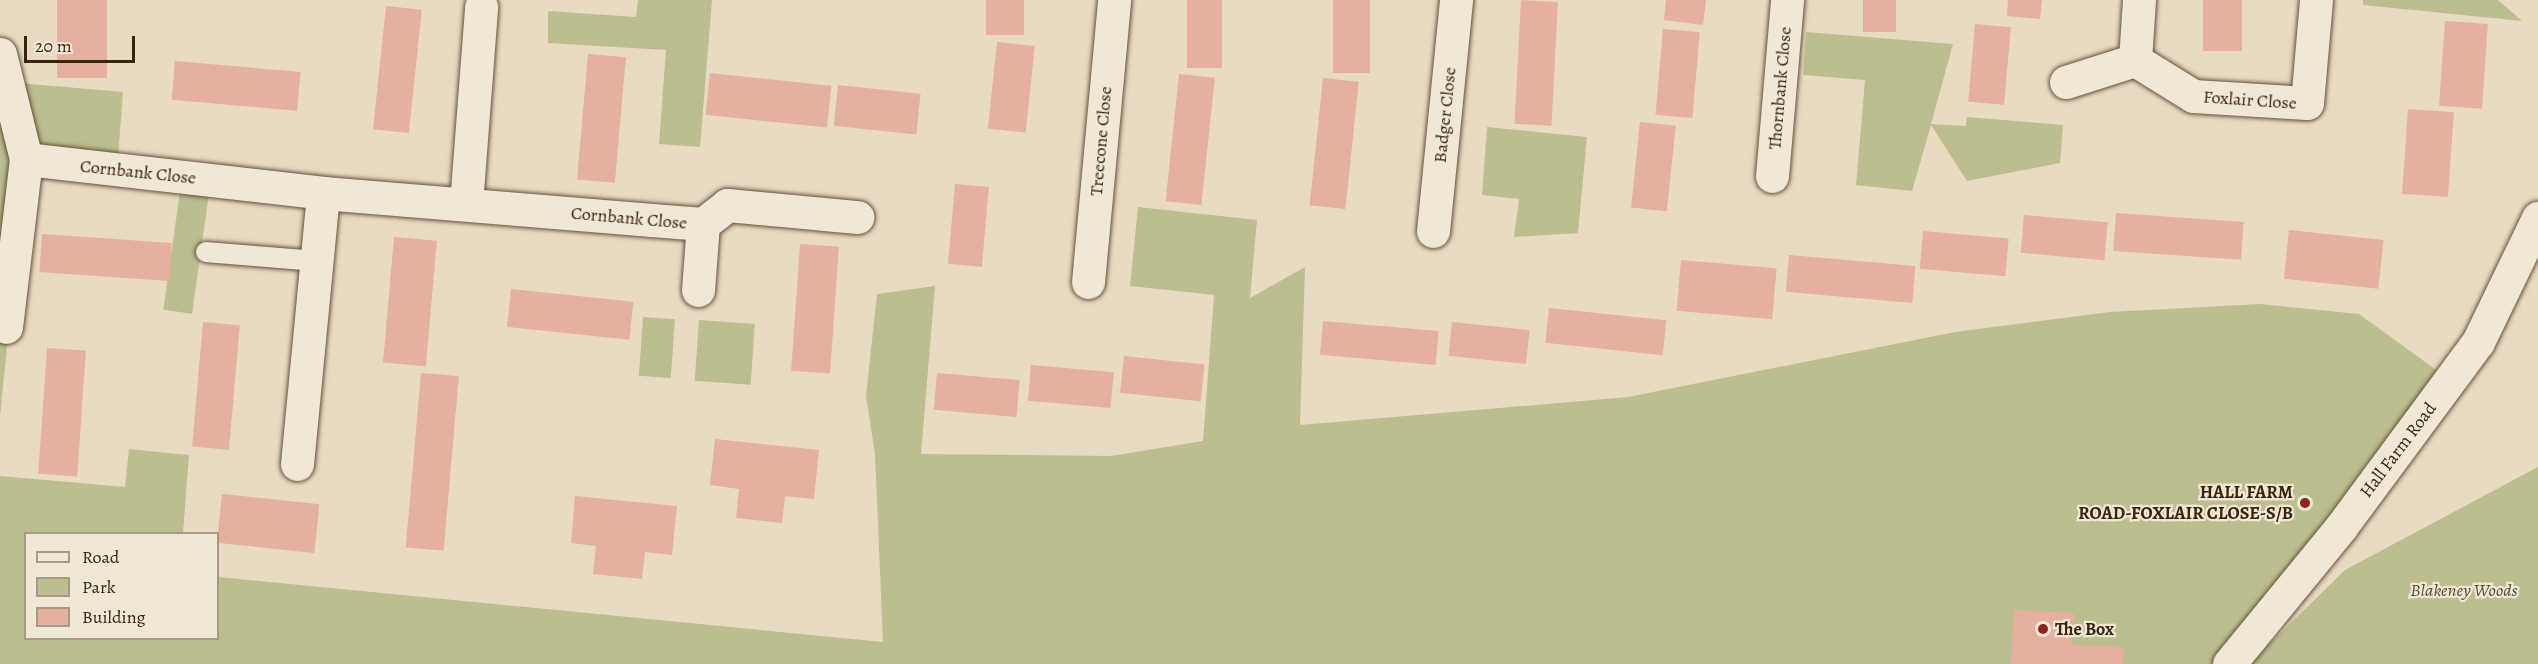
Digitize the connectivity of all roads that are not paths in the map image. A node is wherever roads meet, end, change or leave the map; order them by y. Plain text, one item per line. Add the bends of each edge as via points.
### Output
1 (1114, 0) edge
2 (1456, 0) edge
3 (1787, 0) edge
4 (2139, 0) edge
5 (2316, 0) edge
6 (481, 7) dead end
7 (0, 54) edge
8 (2135, 60) junction
9 (2066, 82) dead end
10 (26, 159) junction
11 (1772, 176) dead end
12 (323, 193) junction
13 (465, 204) junction
14 (857, 216) dead end
15 (2538, 218) edge
16 (703, 224) junction
17 (1433, 231) dead end
18 (206, 252) dead end
19 (316, 261) junction
20 (1088, 282) dead end
21 (698, 290) dead end
22 (6, 327) dead end
23 (297, 464) dead end
24 (2229, 664) edge

1 - 20 street, Treecone Close
2 - 17 street, Badger Close
3 - 11 street, Thornbank Close
4 - 8 street
5 - 8 street, Foxlair Close via 2307,103 2193,96
6 - 13 street
7 - 10 street
8 - 9 street
10 - 12 street, Cornbank Close
10 - 22 street
12 - 13 street, Cornbank Close
12 - 19 street
13 - 16 street, Cornbank Close
14 - 16 street, Cornbank Close via 727,205
15 - 24 street, Hall Farm Road via 2478,342 2341,527
16 - 21 street
18 - 19 lane
19 - 23 street

